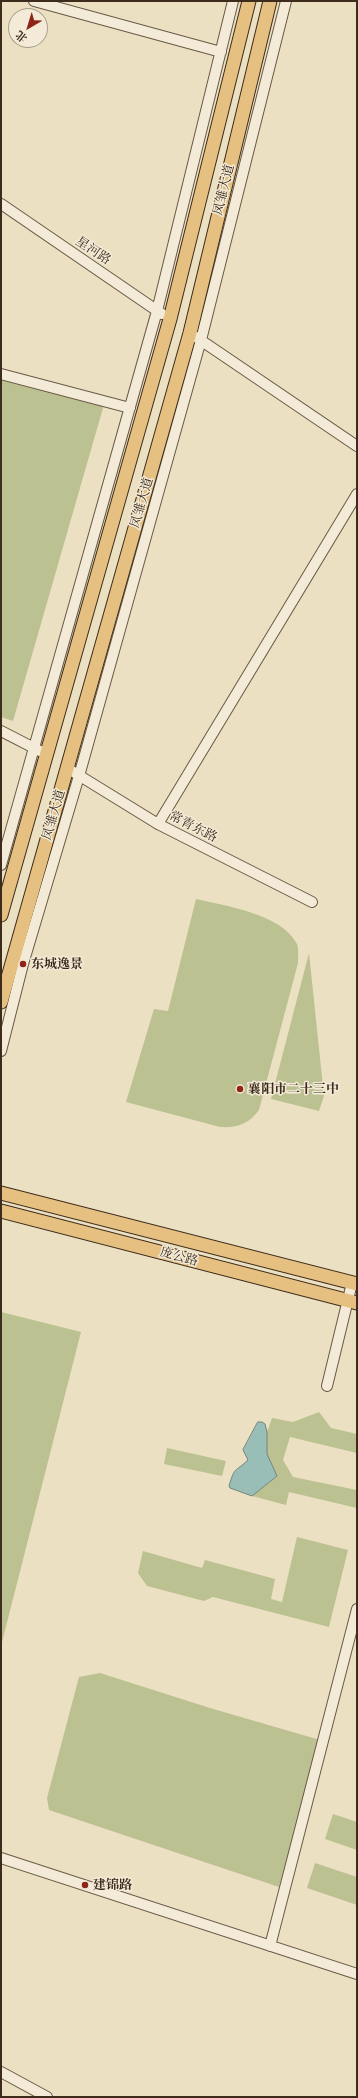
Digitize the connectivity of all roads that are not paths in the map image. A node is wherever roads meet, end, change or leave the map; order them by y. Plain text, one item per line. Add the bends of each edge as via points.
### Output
1 (34, 1) edge
2 (234, 1) edge
3 (249, 1) edge
4 (270, 1) edge
5 (286, 1) edge
6 (221, 52) junction
7 (229, 80) junction
8 (250, 85) junction
9 (225, 98) junction
10 (245, 104) junction
11 (1, 204) edge
12 (157, 311) junction
13 (170, 319) junction
14 (195, 336) junction
15 (1, 374) edge
16 (130, 408) junction
17 (357, 446) edge
18 (357, 494) edge
19 (80, 639) junction
20 (89, 690) junction
21 (49, 695) junction
22 (1, 731) edge
23 (88, 744) junction
24 (35, 748) junction
25 (47, 755) junction
26 (67, 768) junction
27 (79, 776) junction
28 (158, 824) junction
29 (1, 865) edge
30 (33, 888) junction
31 (312, 902) dead end
32 (1, 915) edge
33 (30, 944) junction
34 (1, 1002) edge
35 (1, 1051) edge
36 (1, 1193) edge
37 (1, 1211) edge
38 (354, 1283) edge
39 (352, 1302) edge
40 (327, 1386) dead end
41 (357, 1609) edge
42 (1, 1858) edge
43 (270, 1946) junction
44 (357, 1974) edge
45 (1, 2072) edge
46 (47, 2097) edge

1 - 6 street
2 - 6 street
3 - 7 main road, 凤雏大道
4 - 8 main road, 凤雏大道
5 - 14 street
6 - 12 street
7 - 8 main road
7 - 9 main road, 凤雏大道
8 - 10 main road, 凤雏大道
9 - 10 main road
9 - 13 main road, 凤雏大道
10 - 14 main road, 凤雏大道
11 - 12 street, 星河路
12 - 13 street, 星河路
12 - 16 street
13 - 19 main road, 凤雏大道
14 - 17 street
14 - 20 main road, 凤雏大道
14 - 23 street
15 - 16 street
16 - 21 street
18 - 28 street
19 - 21 street
19 - 25 main road, 凤雏大道
20 - 23 street
20 - 26 main road, 凤雏大道
21 - 24 street
22 - 24 street
23 - 27 street
24 - 25 street
24 - 29 street
25 - 32 main road, 凤雏大道
26 - 27 street, 常青东路
26 - 30 main road, 凤雏大道
27 - 28 street, 常青东路
27 - 33 street
28 - 31 street, 常青东路
30 - 33 street
30 - 34 main road, 凤雏大道
33 - 35 street
36 - 38 main road, 庞公路
37 - 39 main road, 庞公路
38 - 39 street
39 - 40 street
41 - 43 street
42 - 43 street
43 - 44 street
45 - 46 street

